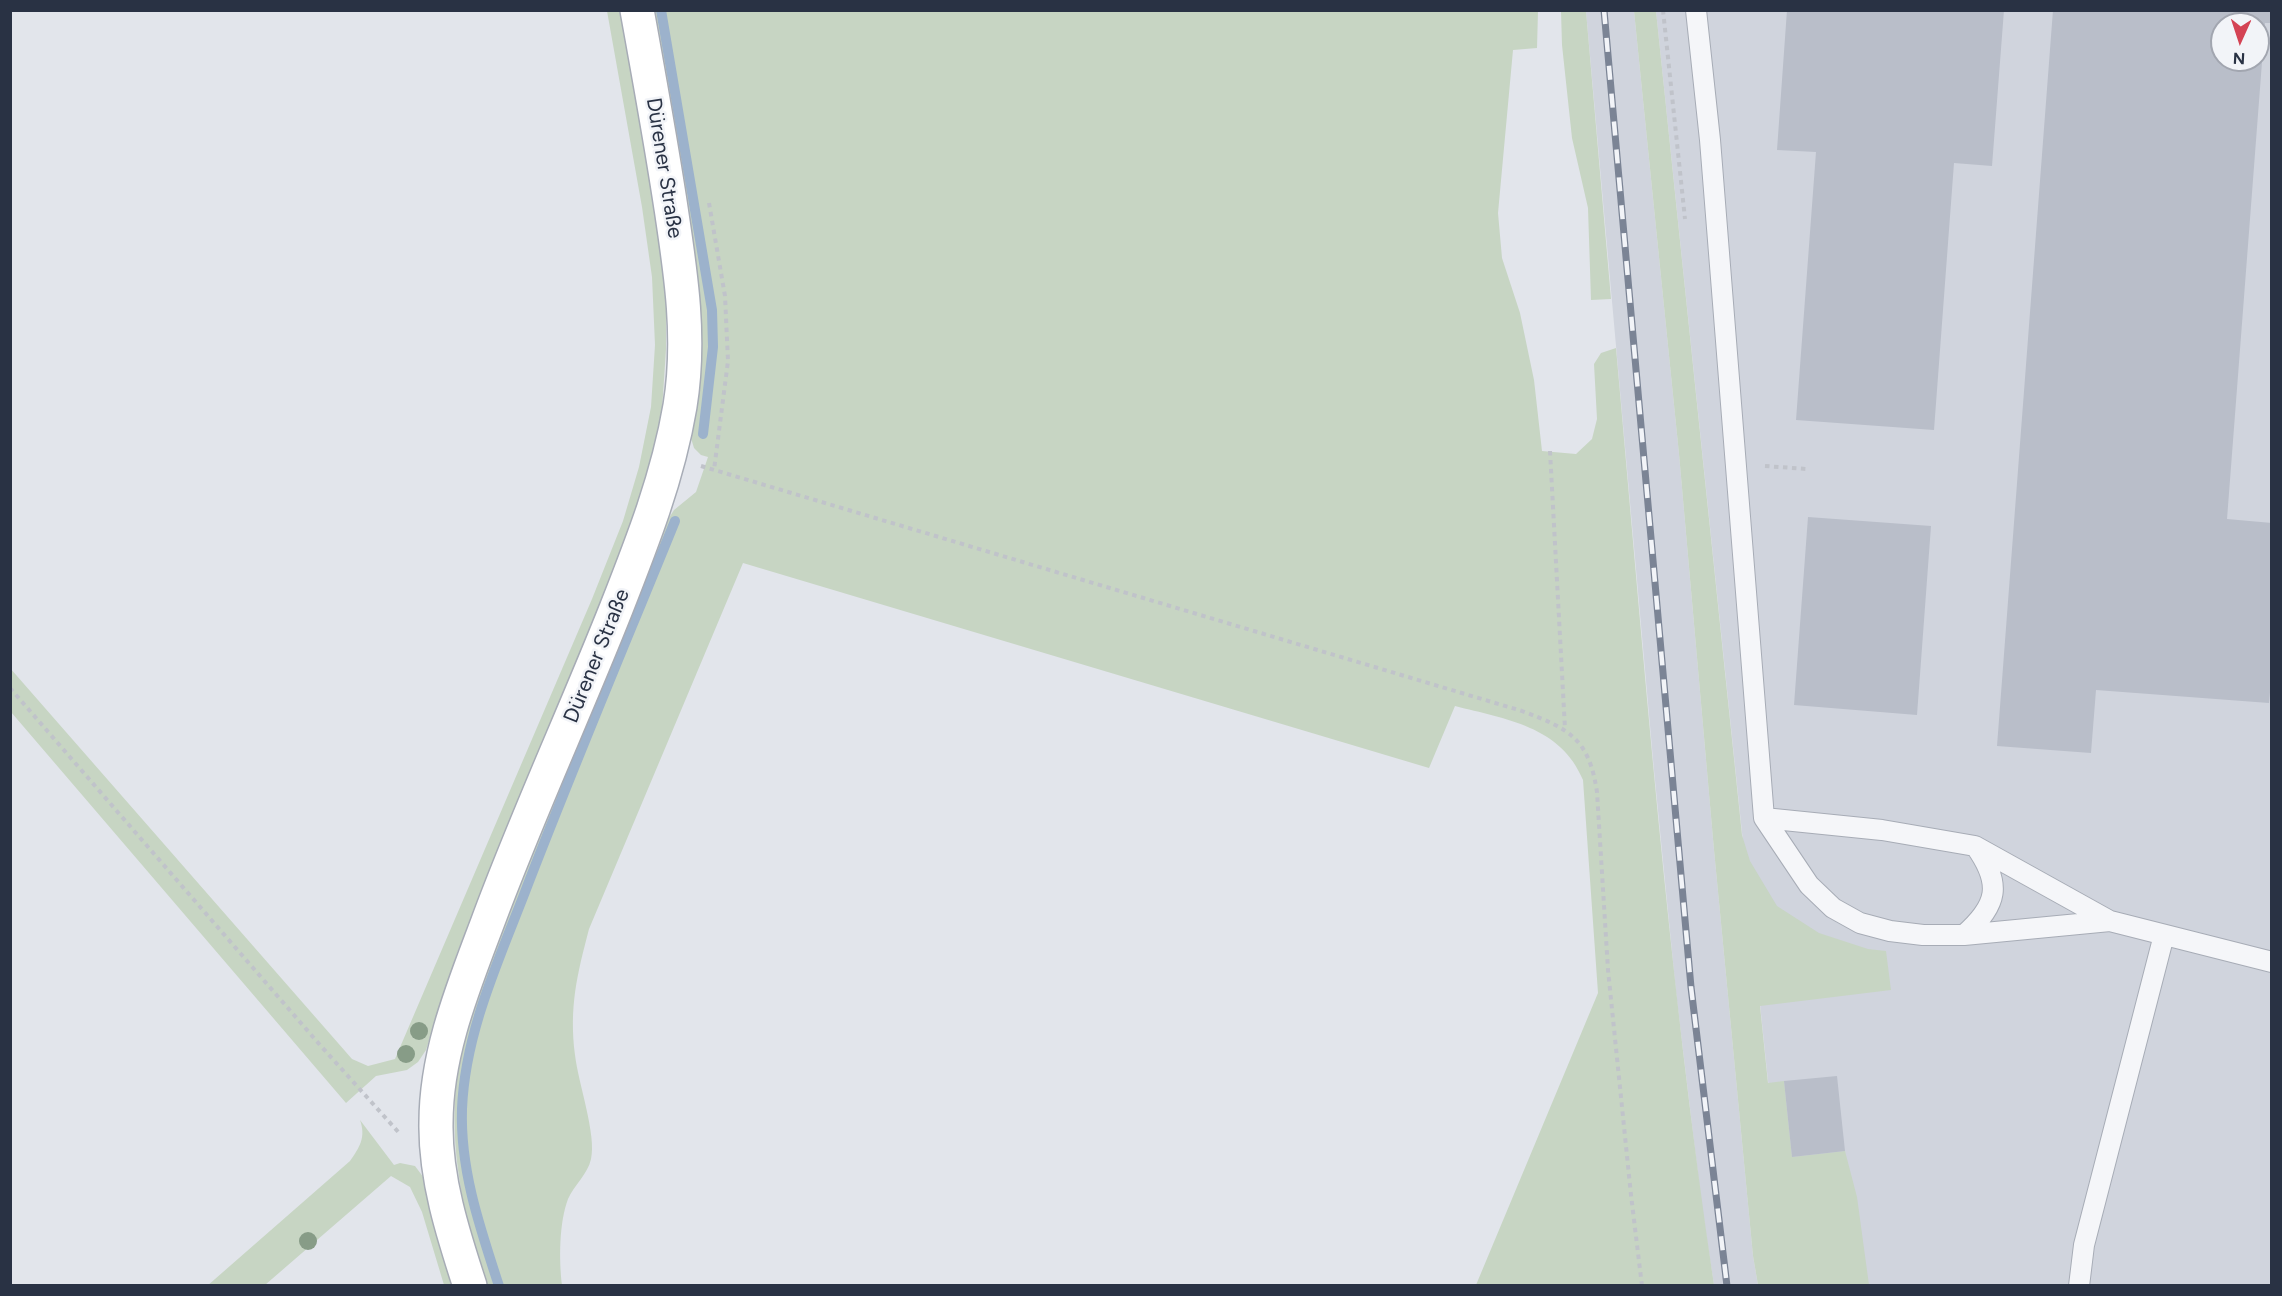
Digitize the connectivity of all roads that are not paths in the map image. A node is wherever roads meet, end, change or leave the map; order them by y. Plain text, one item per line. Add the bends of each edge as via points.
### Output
1 (637, 10) edge
2 (1696, 10) edge
3 (1764, 818) junction
4 (1975, 846) junction
5 (2110, 921) junction
6 (1964, 934) junction
7 (2164, 935) junction
8 (2271, 962) edge
9 (470, 1286) edge
10 (2079, 1286) edge

1 - 9 street, Dürener Straße via 679,259 686,330 683,385 669,456 647,532 500,888 457,1004 446,1046 436,1124 438,1155 450,1220
2 - 3 lane via 1710,140
3 - 4 lane via 1882,830
3 - 6 lane via 1809,885 1833,908 1890,931
4 - 5 lane
4 - 6 lane via 1994,881 1992,898 1986,914
5 - 6 lane
5 - 7 lane
7 - 8 lane
7 - 10 lane via 2084,1245

